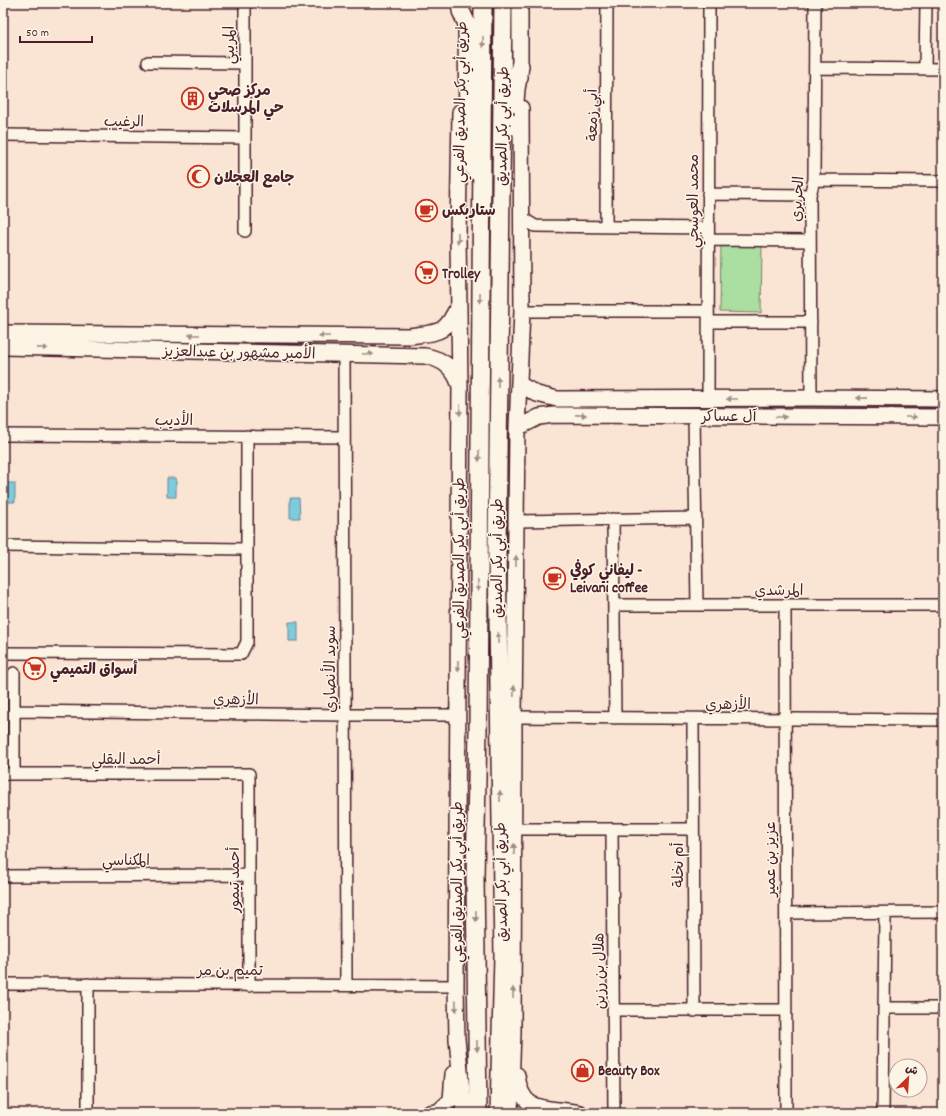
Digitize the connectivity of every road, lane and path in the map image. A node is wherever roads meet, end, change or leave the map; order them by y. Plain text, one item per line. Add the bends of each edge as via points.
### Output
1 (245, 3) edge
2 (483, 3) edge
3 (504, 3) edge
4 (520, 3) edge
5 (607, 3) edge
6 (709, 3) edge
7 (815, 3) edge
8 (926, 3) edge
9 (461, 7) edge
10 (148, 62) dead end
11 (244, 63) junction
12 (520, 66) junction
13 (815, 68) junction
14 (925, 68) junction
15 (943, 69) edge
16 (3, 135) edge
17 (244, 138) junction
18 (814, 180) junction
19 (943, 181) edge
20 (481, 187) junction
21 (708, 194) junction
22 (810, 195) junction
23 (521, 214) junction
24 (535, 226) junction
25 (606, 227) junction
26 (708, 228) junction
27 (244, 231) dead end
28 (521, 240) junction
29 (708, 240) junction
30 (810, 241) junction
31 (501, 258) junction
32 (459, 303) junction
33 (522, 311) junction
34 (709, 316) junction
35 (811, 322) junction
36 (3, 333) edge
37 (418, 335) junction
38 (3, 347) edge
39 (344, 353) junction
40 (418, 356) junction
41 (519, 384) junction
42 (460, 387) junction
43 (811, 398) junction
44 (708, 399) junction
45 (756, 399) junction
46 (943, 399) edge
47 (558, 400) junction
48 (554, 415) junction
49 (694, 416) junction
50 (756, 416) junction
51 (943, 417) edge
52 (517, 428) junction
53 (3, 435) edge
54 (247, 436) junction
55 (344, 437) junction
56 (696, 518) junction
57 (614, 519) junction
58 (517, 520) junction
59 (3, 546) edge
60 (246, 549) junction
61 (614, 605) junction
62 (697, 605) junction
63 (785, 605) junction
64 (943, 605) edge
65 (3, 652) edge
66 (14, 673) dead end
67 (14, 711) junction
68 (345, 715) junction
69 (458, 715) junction
70 (514, 717) junction
71 (614, 718) junction
72 (785, 718) junction
73 (693, 719) junction
74 (943, 720) edge
75 (9, 773) edge
76 (250, 774) joint
77 (612, 829) junction
78 (693, 829) junction
79 (515, 830) junction
80 (248, 875) junction
81 (3, 876) edge
82 (943, 912) edge
83 (786, 913) junction
84 (885, 913) junction
85 (3, 984) edge
86 (88, 984) junction
87 (346, 984) junction
88 (249, 986) junction
89 (456, 986) junction
90 (885, 1008) junction
91 (943, 1008) edge
92 (615, 1010) junction
93 (785, 1010) junction
94 (694, 1011) junction
95 (513, 1032) junction
96 (457, 1039) junction
97 (88, 1113) edge
98 (430, 1113) edge
99 (464, 1113) edge
100 (478, 1113) edge
101 (499, 1113) edge
102 (510, 1113) edge
103 (580, 1113) edge
104 (614, 1113) edge
105 (786, 1113) edge
106 (883, 1113) edge

1 - 11 street, المريبي
2 -> 20 main road, طريق أبي بكر الصديق
3 - 31 main road, طريق أبي بكر الصديق
4 - 12 street
5 - 25 street, أبي زمعة
6 - 21 street, محمد العوسجي
7 - 13 street, الحريري
8 - 14 street
9 - 20 main road via 467,29 469,147
9 -> 32 street, طريق أبي بكر الصديق الفرعي
10 - 11 street
11 - 17 street, المريبي
12 - 23 street
12 - 31 main road via 514,112 509,239 507,249
13 - 14 street
13 - 18 street, الحريري
14 - 15 street
16 - 17 street, الرغيب
17 - 27 street, المريبي
18 - 19 street
18 - 22 street, الحريري
20 -> 100 main road, طريق أبي بكر الصديق via 475,877
21 - 22 street
21 - 26 street, محمد العوسجي
22 - 30 street, الحريري
23 - 24 street
23 - 28 street
24 - 25 street
24 - 28 street via 526,232
25 - 26 street
26 - 29 street, محمد العوسجي
28 - 33 street
29 - 30 street
29 - 34 street, محمد العوسجي
30 - 35 street, الحريري
101 -> 31 main road, طريق أبي بكر الصديق via 503,956 497,551
32 - 37 street, الأمير مشهور بن عبدالعزيز via 450,323 444,329
32 - 42 street, طريق أبي بكر الصديق الفرعي
33 - 34 street
33 - 41 street
34 - 35 street
34 - 44 street, محمد العوسجي
35 - 43 street, الحريري
37 -> 36 street, الأمير مشهور بن عبدالعزيز via 402,337
37 - 40 street via 423,340 424,347
38 -> 39 street, الأمير مشهور بن عبدالعزيز
39 -> 40 street, الأمير مشهور بن عبدالعزيز
39 - 55 street, سويد الأنصاري
40 - 42 street, الأمير مشهور بن عبدالعزيز via 432,357 445,363 455,374
41 - 47 street, آل عساكر via 537,394
41 - 52 street
42 -> 69 street, طريق أبي بكر الصديق الفرعي
43 - 45 street, آل عساكر
46 -> 43 street, آل عساكر
45 -> 44 street, آل عساكر
44 - 47 street, آل عساكر
45 - 50 street
47 - 48 street via 550,401 547,409
48 -> 49 street, آل عساكر
48 - 52 street, آل عساكر via 539,417
49 - 50 street, آل عساكر
49 - 56 street
50 -> 51 street, آل عساكر
52 - 58 street
53 - 54 street, الأديب
54 - 55 street, الأديب
54 - 60 street
55 - 68 street, سويد الأنصاري
56 - 57 street
56 - 62 street
57 - 58 street
57 - 61 street
70 -> 58 street
59 - 60 street
60 - 65 street via 247,642 241,654
61 - 62 street, المرشدي
61 - 71 street
62 - 63 street, المرشدي
63 - 64 street, المرشدي
63 - 72 street, عزيز بن عمير
66 - 67 street
67 - 68 street, الأزهري
67 - 75 street
68 - 69 street, الأزهري
68 - 87 street, سويد الأنصاري
69 - 89 street, طريق أبي بكر الصديق الفرعي
70 - 71 street, الأزهري
70 - 79 street
71 - 73 street, الأزهري
72 - 73 street, الأزهري
72 - 74 street, الأزهري
72 - 83 street, عزيز بن عمير
73 - 78 street, أم نخلة
75 - 76 street, أحمد البقلي
76 - 80 street, أحمد تيمور
77 - 78 street
77 - 79 street
77 - 92 street, هلال بن رزين
78 - 94 street, أم نخلة
95 -> 79 street
80 - 81 street, المكناسي
80 - 88 street, أحمد تيمور
82 - 84 street
83 - 84 street
83 - 93 street, عزيز بن عمير
84 - 90 street
85 - 86 street, تميم بن مر
86 - 88 street, تميم بن مر
86 - 97 street
87 - 88 street, تميم بن مر
87 - 89 street, تميم بن مر
89 -> 96 street, طريق أبي بكر الصديق الفرعي
90 - 91 street
90 - 106 street
92 - 94 street
92 - 104 street, هلال بن رزين
93 - 94 street
93 - 105 street, عزيز بن عمير
95 - 102 street
95 - 103 street via 518,1088 527,1104 538,1111
96 - 98 street via 451,1100 438,1112
96 - 99 street, طريق أبي بكر الصديق الفرعي

